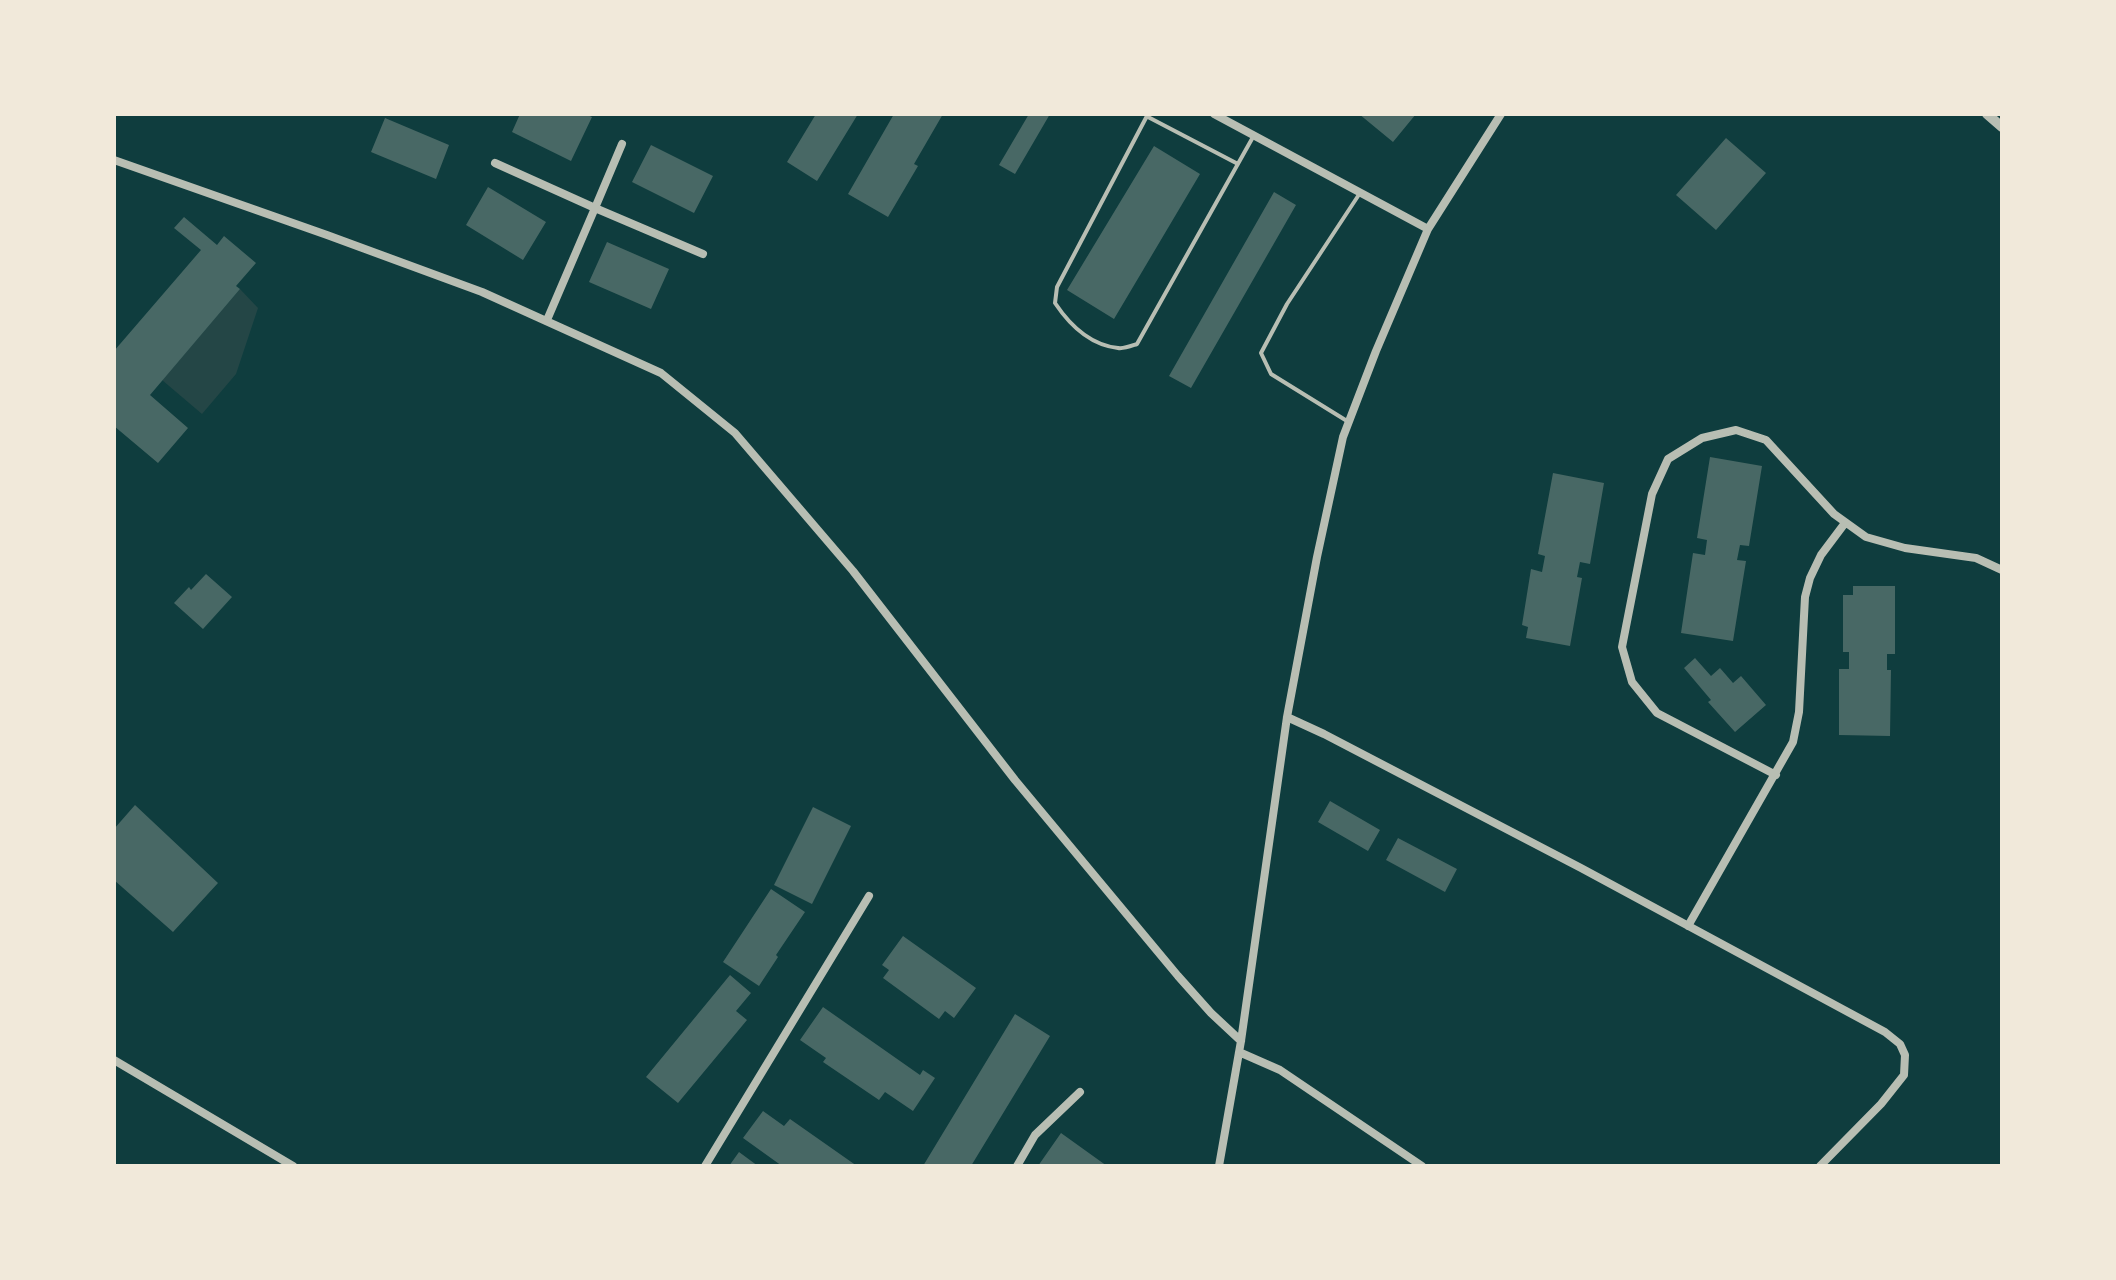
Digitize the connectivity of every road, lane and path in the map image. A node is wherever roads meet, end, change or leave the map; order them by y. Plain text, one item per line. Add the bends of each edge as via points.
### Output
1 (1214, 114) edge
2 (1501, 114) edge
3 (1987, 114) edge
4 (1148, 115) edge
5 (2002, 127) edge
6 (1254, 135) junction
7 (622, 144) dead end
8 (114, 160) edge
9 (495, 163) dead end
10 (1238, 164) junction
11 (1360, 193) junction
12 (595, 208) junction
13 (1428, 229) junction
14 (703, 254) dead end
15 (547, 320) junction
16 (1349, 422) junction
17 (1845, 523) junction
18 (2002, 570) edge
19 (1287, 717) junction
20 (1776, 775) junction
21 (869, 896) dead end
22 (1688, 926) junction
23 (1241, 1041) junction
24 (1239, 1052) junction
25 (114, 1060) edge
26 (1080, 1092) dead end
27 (293, 1166) edge
28 (705, 1166) edge
29 (1017, 1166) edge
30 (1219, 1166) edge
31 (1422, 1166) edge
32 (1820, 1166) edge

1 - 6 street
2 - 13 street
3 - 5 street
4 - 10 lane
4 - 10 lane via 1057,287 1055,303 1068,323 1094,341 1120,349 1137,344
6 - 10 lane
6 - 11 street
7 - 12 street
8 - 15 street
9 - 12 street
11 - 13 street
11 - 16 lane via 1261,353 1271,374
12 - 14 street
12 - 15 street
13 - 16 street
15 - 23 street via 661,373 735,433 853,571 1015,780 1167,963
16 - 19 street
17 - 18 street via 1866,537 1976,558
17 - 20 street via 1821,555 1805,597 1799,712 1793,742
17 - 20 street via 1766,440 1736,430 1702,438 1668,459 1652,494 1622,647 1632,682 1657,713
19 - 22 street
19 - 23 street
20 - 22 street
21 - 28 street
22 - 32 street via 1900,1044 1904,1075
23 - 24 street
24 - 30 street
24 - 31 street via 1280,1070
25 - 27 street
26 - 29 street via 1035,1135

